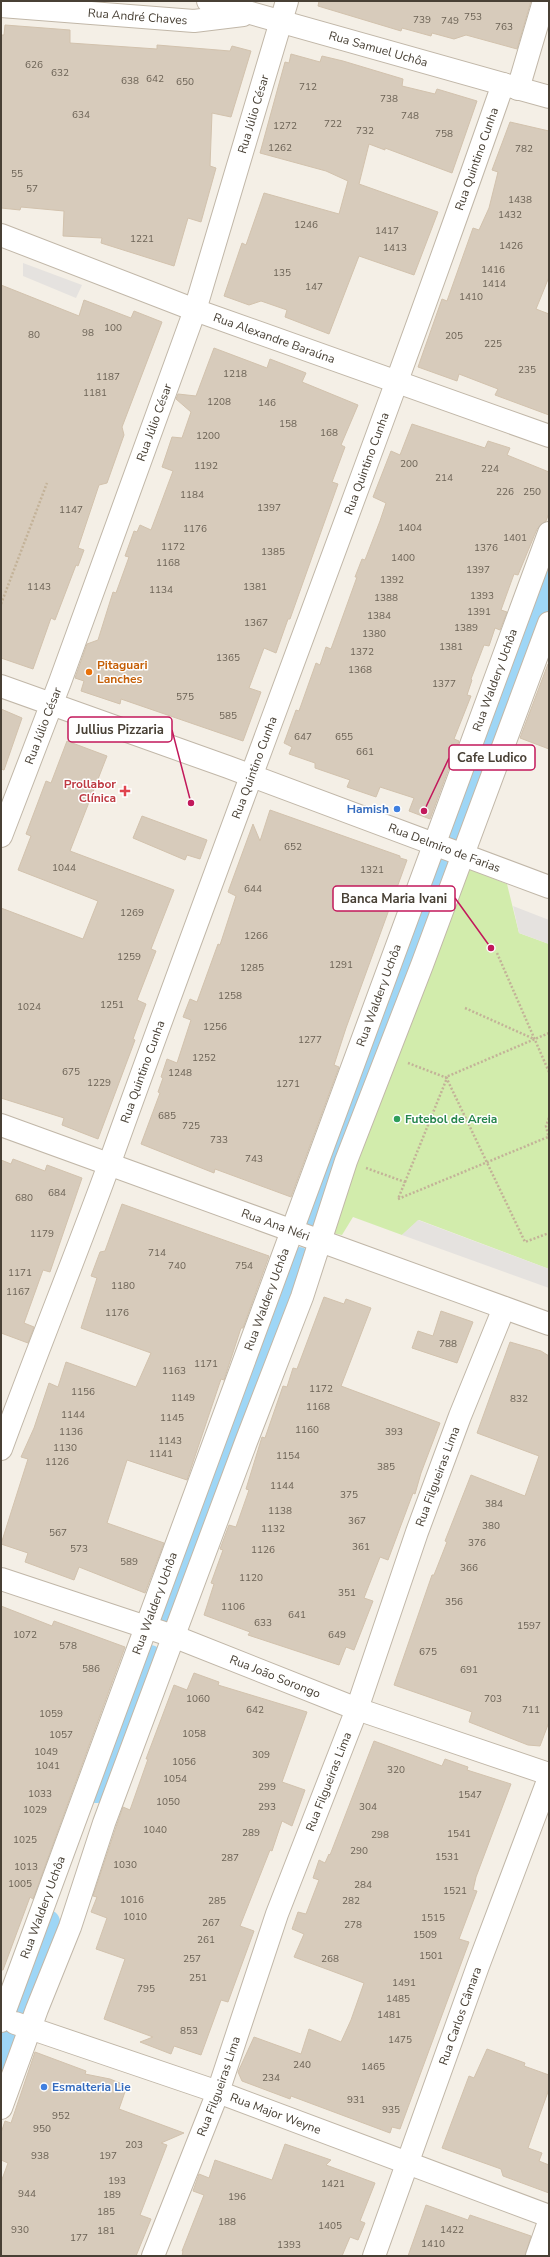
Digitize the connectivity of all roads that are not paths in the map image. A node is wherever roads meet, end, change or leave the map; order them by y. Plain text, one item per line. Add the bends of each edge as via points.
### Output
1 (208, 1) edge
2 (287, 1) edge
3 (544, 1) edge
4 (1, 6) edge
5 (251, 14) junction
6 (281, 22) junction
7 (510, 86) junction
8 (549, 98) edge
9 (1, 235) edge
10 (195, 310) junction
11 (397, 383) junction
12 (549, 436) edge
13 (549, 533) edge
14 (549, 623) edge
15 (1, 686) edge
16 (52, 704) junction
17 (250, 776) junction
18 (1, 836) edge
19 (434, 846) junction
20 (462, 855) junction
21 (549, 887) edge
22 (1, 1125) edge
23 (109, 1163) junction
24 (293, 1231) junction
25 (320, 1242) junction
26 (504, 1308) junction
27 (549, 1324) edge
28 (1, 1449) edge
29 (1, 1578) edge
30 (148, 1627) junction
31 (173, 1636) junction
32 (357, 1709) junction
33 (549, 1774) edge
34 (549, 1778) edge
35 (1, 2019) edge
36 (29, 2028) junction
37 (218, 2092) junction
38 (1, 2108) edge
39 (408, 2164) junction
40 (549, 2216) edge
41 (549, 2222) edge
42 (153, 2256) edge
43 (374, 2256) edge
44 (537, 2256) edge

1 - 5 street, Rua Samuel Uchôa
2 - 6 street, Rua Júlio César
3 - 7 street, Rua Quintino Cunha
4 - 5 street, Rua André Chaves via 194,21
5 - 6 street, Rua Samuel Uchôa
6 - 7 street, Rua Samuel Uchôa
6 - 10 street, Rua Júlio César
7 - 8 street, Rua Samuel Uchôa
7 - 11 street, Rua Quintino Cunha via 452,230
9 - 10 street, Rua Alexandre Baraúna
10 - 11 street, Rua Alexandre Baraúna
10 - 16 street, Rua Júlio César
11 - 12 street, Rua Alexandre Baraúna
11 - 17 street, Rua Quintino Cunha
13 - 19 street, Rua Waldery Uchôa
14 - 20 street
15 - 16 street, Rua Delmiro de Farias
16 - 17 street, Rua Delmiro de Farias
16 - 18 street, Rua Júlio César
17 - 19 street, Rua Delmiro de Farias
17 - 23 street, Rua Quintino Cunha
19 - 20 street, Rua Delmiro de Farias
19 - 24 street, Rua Waldery Uchôa
20 - 21 street, Rua Delmiro de Farias
20 - 25 street via 346,1160
22 - 23 street, Rua Ana Néri
23 - 24 street, Rua Ana Néri
23 - 28 street, Rua Quintino Cunha
24 - 25 street, Rua Ana Néri
24 - 30 street, Rua Waldery Uchôa
25 - 26 street, Rua Ana Néri
25 - 31 street via 302,1297
26 - 27 street, Rua Ana Néri
26 - 32 street, Rua Filgueiras Lima via 457,1423
29 - 30 street, Rua João Sorongo
30 - 31 street, Rua João Sorongo
30 - 35 street, Rua Waldery Uchôa
31 - 32 street, Rua João Sorongo
31 - 36 street via 104,1823 70,1927
32 - 33 street, Rua João Sorongo
32 - 37 street, Rua Filgueiras Lima via 278,1914
34 - 39 street, Rua Carlos Câmara via 478,1966
35 - 36 street, Rua Major Weyne
36 - 37 street, Rua Major Weyne
36 - 38 street
37 - 39 street, Rua Major Weyne
37 - 42 street, Rua Filgueiras Lima
39 - 40 street, Rua Major Weyne
39 - 43 street, Rua Carlos Câmara
41 - 44 street

